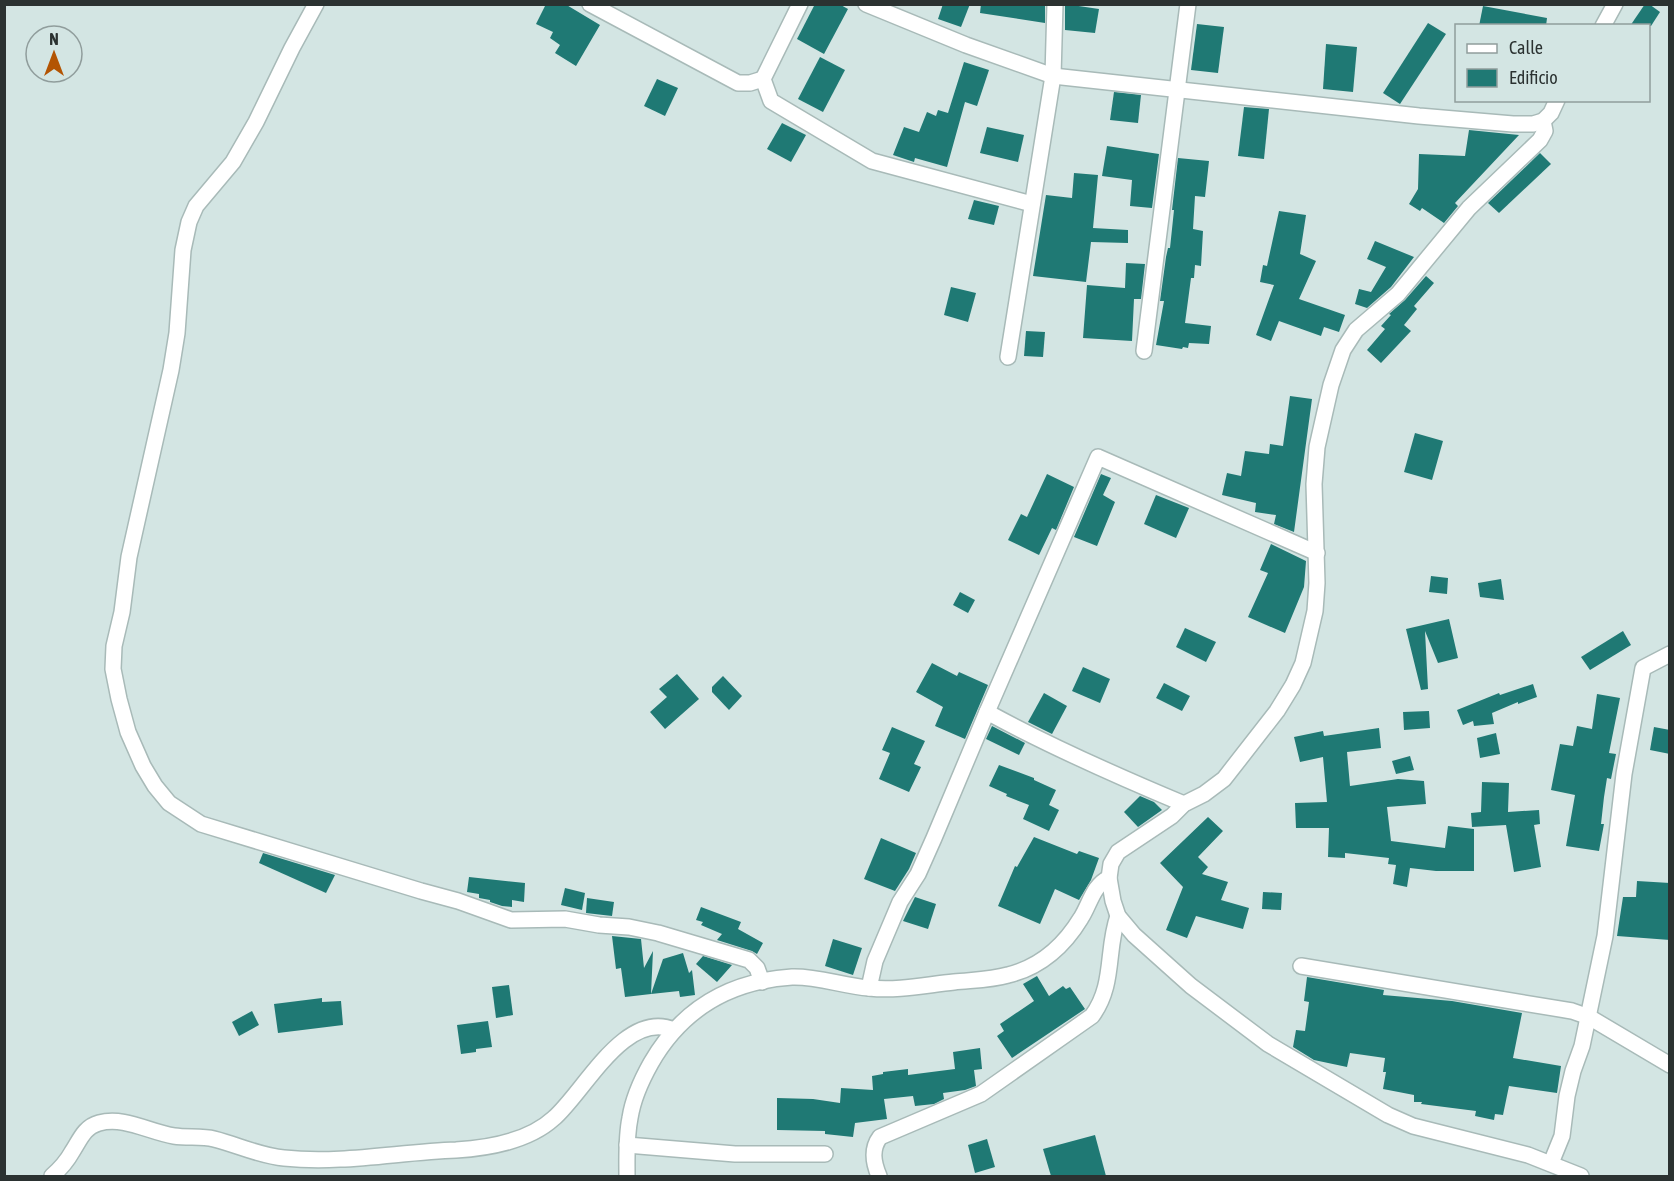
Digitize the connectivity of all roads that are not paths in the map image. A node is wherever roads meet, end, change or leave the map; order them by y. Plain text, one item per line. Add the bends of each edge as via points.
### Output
1 (316, 4) edge
2 (590, 4) edge
3 (800, 4) edge
4 (866, 4) edge
5 (1055, 4) edge
6 (1188, 4) edge
7 (1615, 4) edge
8 (1604, 24) edge
9 (1053, 76) junction
10 (763, 79) junction
11 (1178, 90) junction
12 (1556, 102) edge
13 (1543, 121) junction
14 (1032, 204) junction
15 (1144, 351) dead end
16 (1008, 357) dead end
17 (1317, 553) junction
18 (1670, 654) edge
19 (987, 712) junction
20 (1184, 804) junction
21 (1109, 878) junction
22 (1118, 916) junction
23 (1301, 966) dead end
24 (762, 981) junction
25 (869, 988) junction
26 (1589, 1017) junction
27 (674, 1030) junction
28 (1670, 1065) edge
29 (627, 1145) junction
30 (825, 1154) dead end
31 (1551, 1163) junction
32 (52, 1176) edge
33 (627, 1176) edge
34 (879, 1176) edge
35 (1581, 1176) edge

1 - 24 street via 233,162 196,206 185,238 171,370 129,557 114,646 113,669 119,699 143,766 169,803 201,824 511,920 565,919 658,933 749,960
2 - 10 street via 738,83
3 - 10 street
4 - 9 street
5 - 9 street
6 - 11 street
7 - 8 street
9 - 11 street
9 - 14 street
10 - 14 street via 771,101 872,161
11 - 13 street via 1513,124
11 - 15 street
12 - 13 street
13 - 17 street via 1545,131 1540,140 1469,208 1398,294 1356,330 1343,351 1317,447
14 - 16 street
17 - 19 street via 1098,457
17 - 20 street via 1315,611 1303,663 1293,685 1224,779
18 - 26 street via 1643,668 1638,689 1605,936
19 - 20 street via 1070,755
19 - 25 street via 918,874 900,902 875,961
20 - 21 street via 1118,852
21 - 22 street
21 - 25 street via 1095,890 1063,944 1029,968 982,980 914,988
22 - 31 street via 1173,971 1268,1044 1388,1115 1413,1126
22 - 34 street via 1106,991 1092,1016 981,1094 880,1137 874,1155
23 - 26 street via 1545,1006
24 - 25 street via 795,977
24 - 27 street via 709,1001
26 - 28 street
26 - 31 street via 1567,1096 1562,1136
27 - 29 street via 658,1051 637,1094
27 - 32 street via 664,1026 639,1030 595,1068 554,1119 518,1139 494,1145 356,1159 282,1158 211,1138 171,1135 116,1121 101,1122 82,1134
29 - 30 street via 735,1154
29 - 33 street
31 - 35 street

